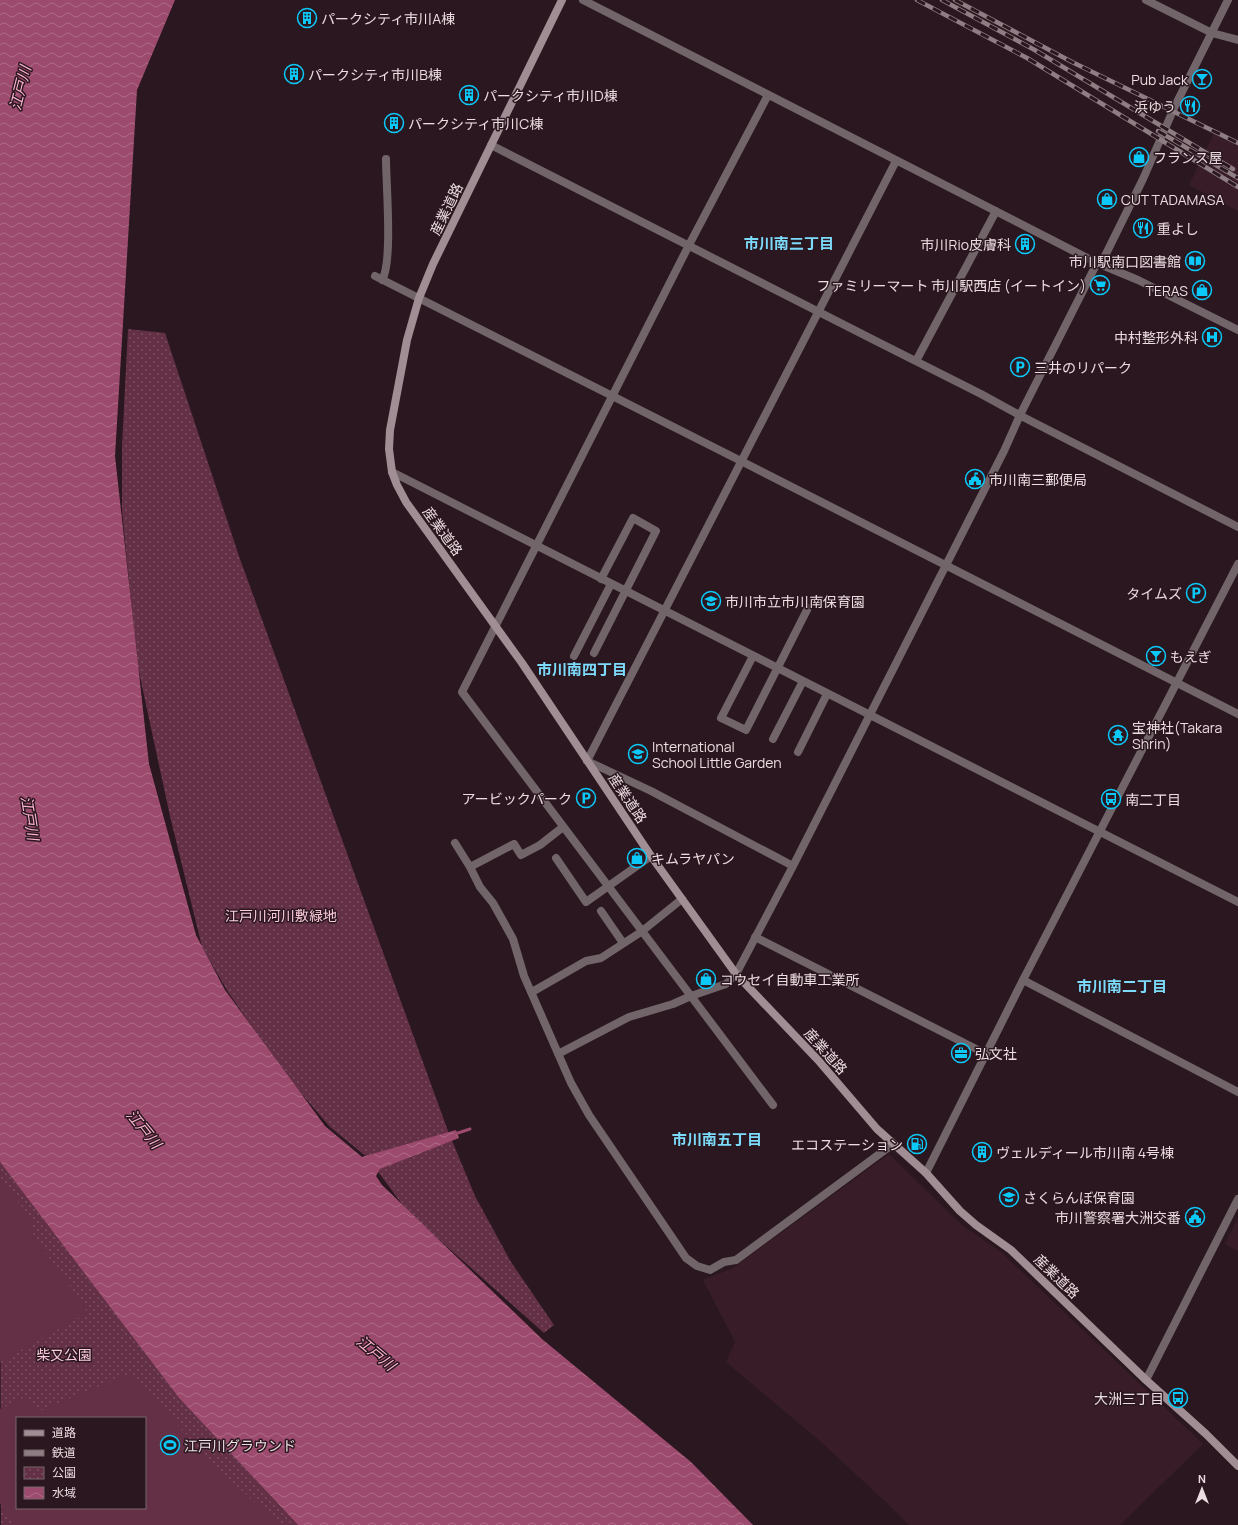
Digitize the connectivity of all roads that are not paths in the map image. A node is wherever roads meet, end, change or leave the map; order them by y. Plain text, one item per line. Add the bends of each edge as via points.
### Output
1 (562, 0) edge
2 (583, 0) edge
3 (1146, 0) edge
4 (1228, 0) edge
5 (1212, 33) junction
6 (1238, 40) edge
7 (768, 95) junction
8 (491, 145) junction
9 (386, 159) dead end
10 (896, 161) junction
11 (996, 211) junction
12 (689, 245) junction
13 (1099, 264) junction
14 (419, 298) junction
15 (818, 311) junction
16 (1238, 330) edge
17 (916, 361) junction
18 (613, 396) junction
19 (1020, 415) junction
20 (741, 461) junction
21 (392, 472) junction
22 (1238, 527) edge
23 (537, 547) junction
24 (1238, 564) edge
25 (945, 566) junction
26 (600, 579) junction
27 (611, 584) junction
28 (626, 591) junction
29 (808, 608) dead end
30 (665, 611) junction
31 (495, 625) junction
32 (594, 653) dead end
33 (574, 656) dead end
34 (753, 656) junction
35 (778, 668) junction
36 (803, 682) junction
37 (1176, 682) junction
38 (827, 694) junction
39 (1238, 714) edge
40 (870, 716) junction
41 (773, 739) dead end
42 (798, 752) dead end
43 (588, 761) junction
44 (563, 827) junction
45 (1100, 832) junction
46 (455, 843) dead end
47 (652, 856) junction
48 (556, 858) dead end
49 (793, 866) junction
50 (470, 867) junction
51 (607, 886) junction
52 (682, 899) junction
53 (1238, 902) edge
54 (601, 911) dead end
55 (641, 932) junction
56 (755, 937) junction
57 (623, 943) junction
58 (736, 974) junction
59 (1023, 980) junction
60 (532, 992) junction
61 (691, 996) junction
62 (558, 1054) junction
63 (986, 1054) junction
64 (1238, 1092) edge
65 (772, 1105) dead end
66 (893, 1144) junction
67 (926, 1173) junction
68 (1238, 1199) edge
69 (1146, 1380) junction
70 (1238, 1466) edge

1 - 8 main road, 産業道路
2 - 7 street
3 - 5 street
4 - 5 street
5 - 6 street
5 - 13 street via 1175,106 1143,179
7 - 10 street
7 - 12 street
8 - 12 street
8 - 14 main road, 産業道路
9 - 14 street via 388,245 386,274 378,278
10 - 11 street
10 - 15 street
11 - 13 street
11 - 17 street
12 - 15 street
12 - 18 street
13 - 16 street via 1138,280
13 - 19 street
14 - 18 street
14 - 21 main road, 産業道路 via 407,340 390,430
15 - 17 street
15 - 20 street
17 - 19 street
18 - 20 street
18 - 23 street
19 - 22 street
19 - 25 street
20 - 25 street
20 - 30 street
21 - 23 street
21 - 31 main road, 産業道路 via 406,502
23 - 26 street
23 - 31 street
24 - 37 street
25 - 37 street
25 - 40 street
26 - 27 street
26 - 28 street via 633,518 656,531
27 - 28 street
27 - 33 street
28 - 30 street
28 - 32 street
29 - 35 street
30 - 34 street
30 - 43 street
31 - 43 main road, 産業道路
31 - 44 street via 462,692
34 - 35 street
34 - 35 street via 721,718 746,730
35 - 36 street
36 - 38 street
36 - 41 street
37 - 39 street
37 - 45 street
38 - 40 street
38 - 42 street
40 - 45 street
40 - 49 street
43 - 47 main road, 産業道路
43 - 49 street via 651,791
44 - 50 street via 540,845 521,855 514,844
44 - 51 street
45 - 53 street
45 - 59 street
46 - 50 street
47 - 51 street
47 - 52 main road, 産業道路
48 - 51 street via 586,902
49 - 56 street
50 - 60 street via 513,939 524,976
51 - 55 street
52 - 55 street
52 - 58 main road, 産業道路
54 - 57 street
55 - 57 street
55 - 61 street
56 - 58 street
56 - 63 street
57 - 60 street via 602,958 586,961
58 - 61 street via 726,984
58 - 66 main road, 産業道路
59 - 63 street
59 - 64 street
60 - 62 street
61 - 62 street via 629,1017
61 - 65 street
62 - 66 street via 590,1115 674,1242 686,1258 697,1266 710,1270 724,1262 736,1260
63 - 67 street
66 - 67 main road, 産業道路
67 - 69 main road, 産業道路 via 960,1211 1011,1250
68 - 69 street
69 - 70 main road, 産業道路

